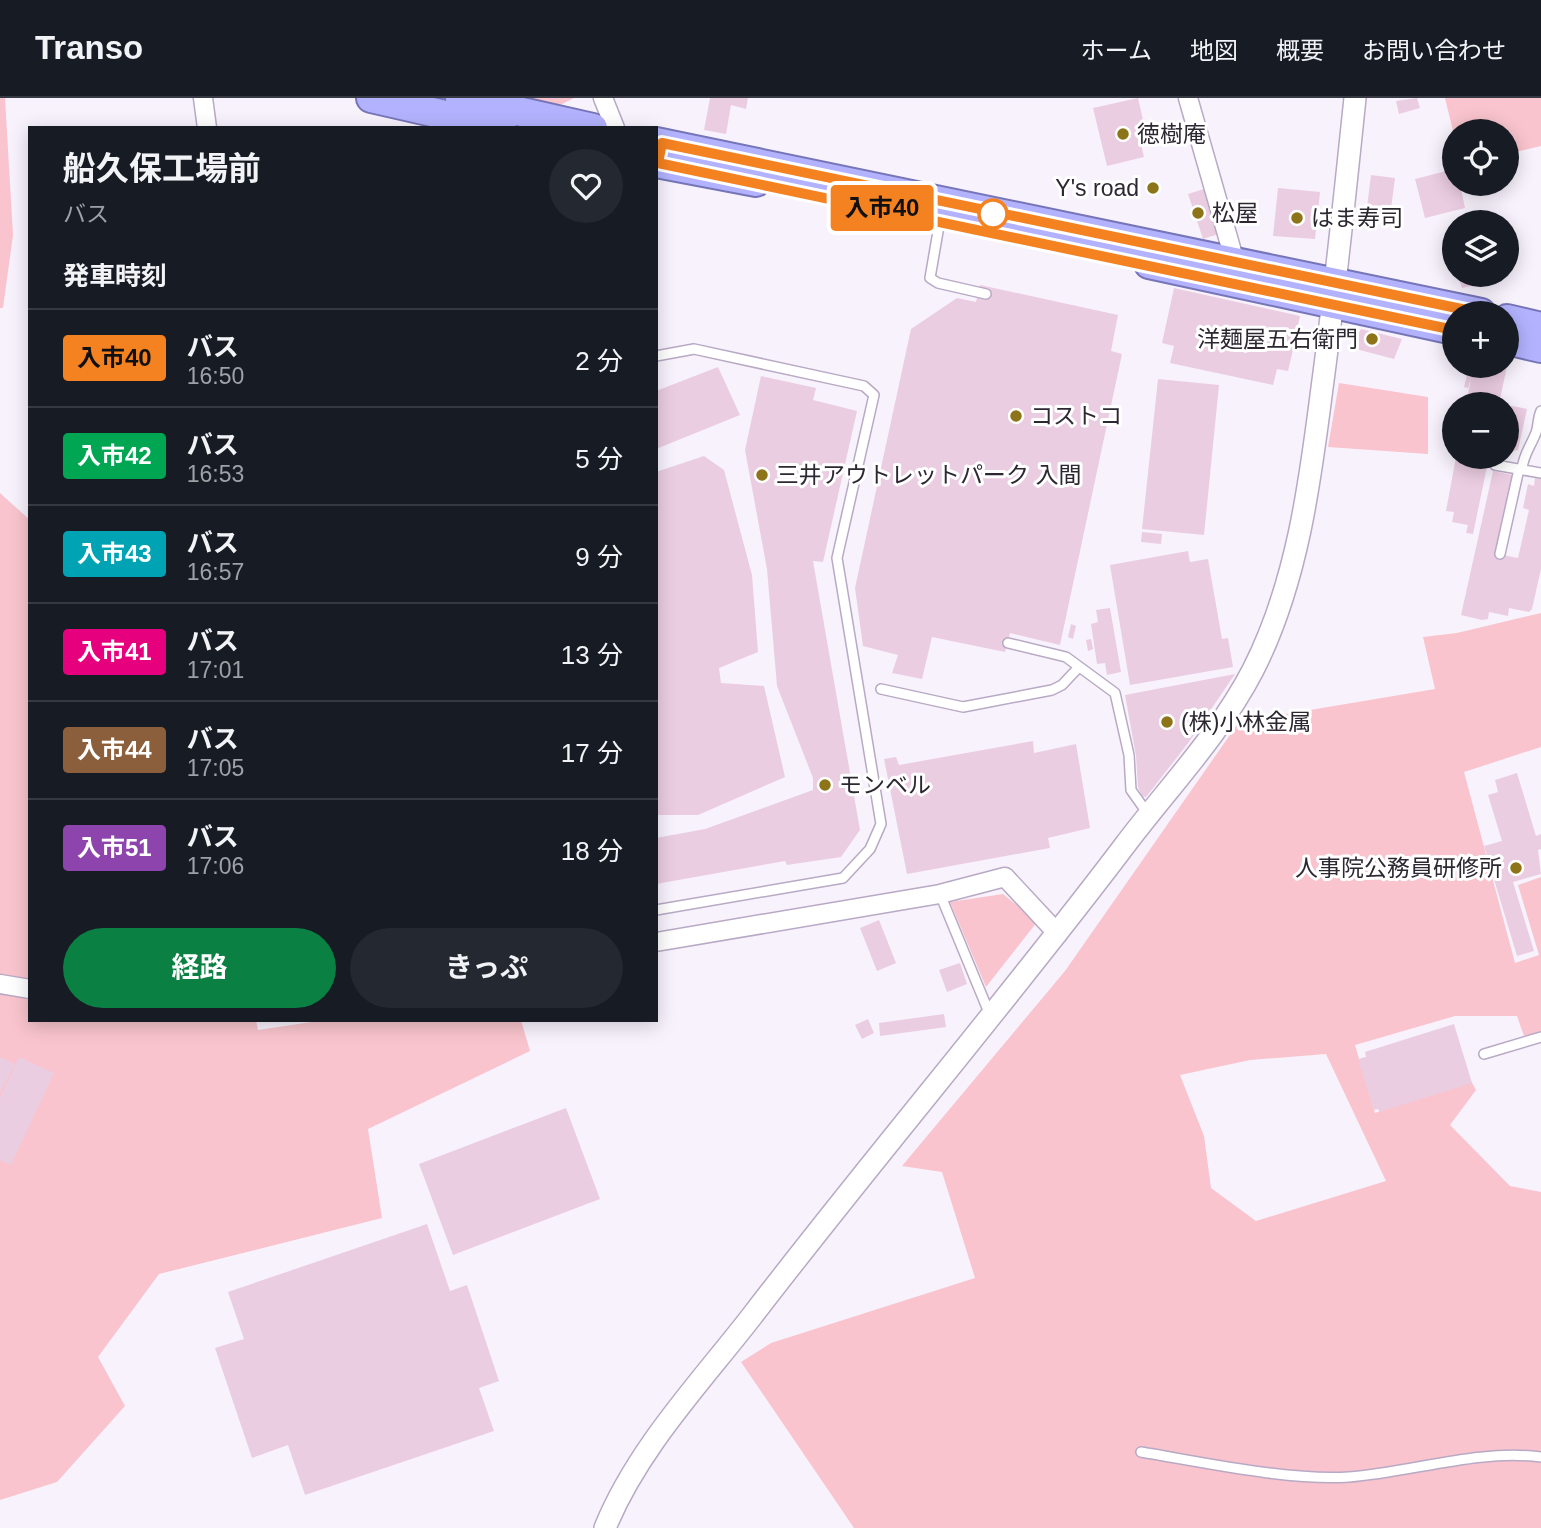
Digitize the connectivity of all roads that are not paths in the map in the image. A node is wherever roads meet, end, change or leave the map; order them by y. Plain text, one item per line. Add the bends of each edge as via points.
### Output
1 (203, 98) edge
2 (371, 98) edge
3 (603, 98) edge
4 (1188, 98) edge
5 (1355, 98) edge
6 (471, 99) edge
7 (207, 126) edge
8 (493, 126) edge
9 (585, 126) edge
10 (614, 126) edge
11 (658, 157) edge
12 (940, 220) junction
13 (1235, 262) junction
14 (1334, 293) junction
15 (986, 294) dead end
16 (1442, 308) edge
17 (1519, 322) edge
18 (1442, 326) edge
19 (1541, 327) edge
20 (1519, 343) edge
21 (1541, 348) edge
22 (658, 356) edge
23 (1541, 411) edge
24 (1520, 469) junction
25 (1541, 472) edge
26 (1500, 554) dead end
27 (1008, 643) dead end
28 (1079, 667) junction
29 (881, 689) dead end
30 (1148, 814) junction
31 (940, 894) junction
32 (658, 910) edge
33 (1058, 933) junction
34 (658, 942) edge
35 (0, 984) edge
36 (28, 989) edge
37 (990, 1015) junction
38 (1541, 1037) edge
39 (1484, 1054) dead end
40 (1141, 1452) dead end
41 (1541, 1457) edge
42 (605, 1528) edge

1 - 7 street
2 - 8 highway
3 - 10 street
4 - 13 street
5 - 14 street
6 - 9 highway
11 - 12 highway
11 - 13 highway
12 - 14 highway
12 - 15 lane via 930,278
13 - 14 highway
14 - 16 highway
14 - 18 highway
14 - 30 street via 1297,544 1275,618 1254,668 1228,712
17 - 19 highway
20 - 21 highway
22 - 32 lane via 694,349 864,386 874,396 837,558 881,824 870,849 843,878
23 - 24 lane via 1538,431
24 - 25 lane
24 - 26 lane
27 - 28 lane via 1066,657
28 - 29 lane via 1052,690 963,707
28 - 30 lane via 1115,693 1129,755 1131,790
30 - 33 street
31 - 33 street via 1005,877
31 - 34 street
31 - 37 lane
33 - 37 street
35 - 36 street
37 - 42 street via 679,1410 635,1469
38 - 39 lane
40 - 41 lane via 1323,1477 1505,1455

